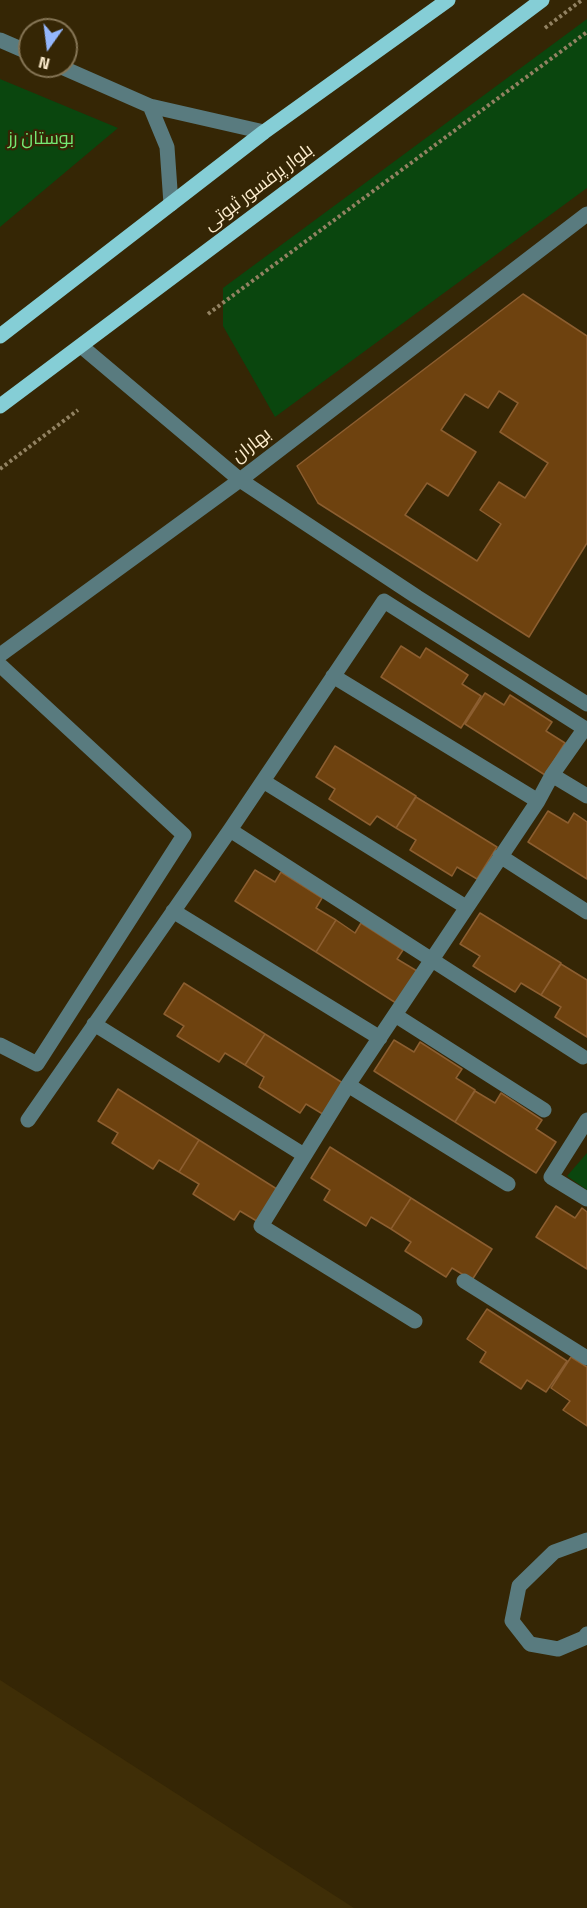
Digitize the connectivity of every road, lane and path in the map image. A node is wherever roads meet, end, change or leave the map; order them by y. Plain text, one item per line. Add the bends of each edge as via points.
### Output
1 (448, 0) edge
2 (542, 0) edge
3 (587, 32) edge
4 (0, 40) edge
5 (18, 48) edge
6 (78, 74) edge
7 (150, 106) junction
8 (264, 132) junction
9 (171, 204) junction
10 (587, 214) edge
11 (208, 314) dead end
12 (0, 336) edge
13 (81, 346) junction
14 (0, 406) edge
15 (78, 410) dead end
16 (0, 469) edge
17 (240, 480) junction
18 (0, 656) edge
19 (0, 665) edge
20 (333, 676) junction
21 (587, 704) edge
22 (586, 729) edge
23 (552, 775) junction
24 (263, 781) junction
25 (587, 796) edge
26 (538, 801) junction
27 (230, 830) junction
28 (500, 856) junction
29 (466, 907) junction
30 (174, 911) junction
31 (587, 912) edge
32 (432, 959) junction
33 (395, 1015) junction
34 (94, 1024) junction
35 (380, 1038) junction
36 (0, 1045) edge
37 (583, 1057) dead end
38 (348, 1085) junction
39 (544, 1110) dead end
40 (28, 1120) dead end
41 (587, 1120) edge
42 (304, 1155) junction
43 (508, 1184) dead end
44 (587, 1199) edge
45 (464, 1281) dead end
46 (415, 1321) dead end
47 (587, 1358) edge
48 (587, 1540) edge
49 (587, 1634) edge

1 - 8 main road
2 - 13 main road, بلوار پرفسور ثبوتی
3 - 11 path
4 - 5 street
6 - 7 street
7 - 8 street
7 - 9 street via 167,147
8 - 9 main road
9 - 12 main road
10 - 17 street, بهاران
13 - 14 main road, بلوار پرفسور ثبوتی
13 - 17 street
15 - 16 path
17 - 18 street
17 - 21 street, بهاران
19 - 36 street via 184,834 37,1064
20 - 22 street via 384,601
20 - 24 street
20 - 26 street
22 - 23 street
23 - 25 street
23 - 26 street
24 - 27 street
24 - 29 street
26 - 28 street
27 - 30 street
27 - 32 street
28 - 29 street
28 - 31 street
29 - 32 street
30 - 34 street
30 - 35 street
32 - 33 street
32 - 37 street
33 - 35 street
33 - 39 street
34 - 40 street
34 - 42 street
35 - 38 street
38 - 42 street
38 - 43 street
41 - 44 street via 551,1177
42 - 46 street via 261,1226
45 - 47 street
48 - 49 street via 554,1552 519,1586 512,1621 530,1644 558,1649

